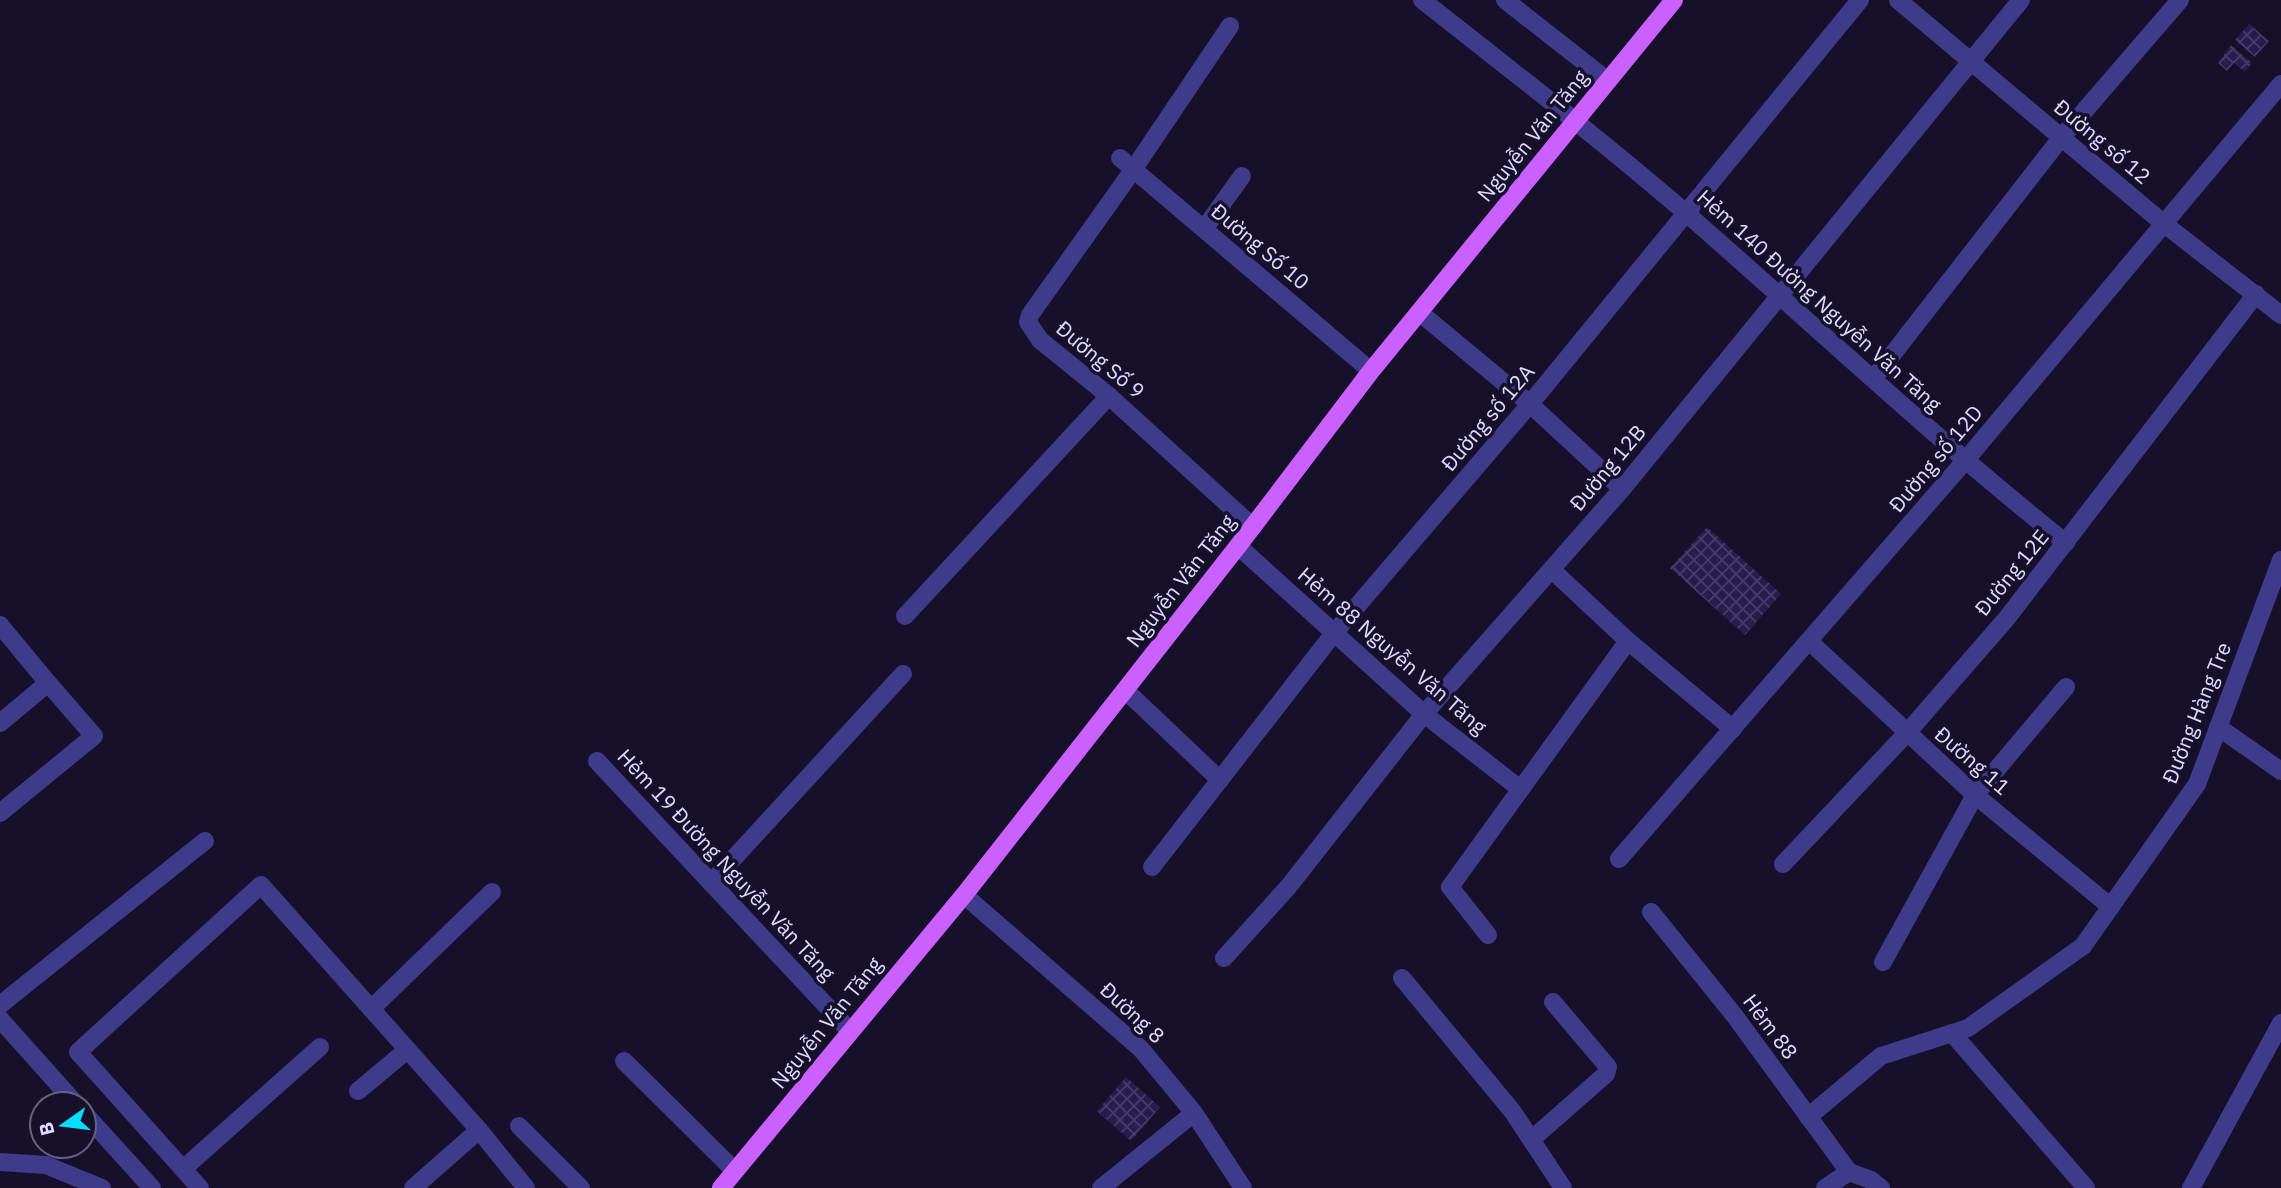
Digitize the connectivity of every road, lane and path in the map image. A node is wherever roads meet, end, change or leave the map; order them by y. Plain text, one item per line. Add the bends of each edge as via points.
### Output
1 (1422, 0) edge
2 (1505, 0) edge
3 (1674, 0) edge
4 (1860, 0) edge
5 (1898, 0) edge
6 (2021, 0) edge
7 (2179, 0) edge
8 (1230, 26) dead end
9 (1972, 59) junction
10 (1607, 80) junction
11 (2281, 84) edge
12 (1575, 119) junction
13 (2061, 138) junction
14 (1126, 164) junction
15 (1242, 176) dead end
16 (1685, 212) junction
17 (2163, 223) junction
18 (1203, 229) junction
19 (1778, 294) junction
20 (2256, 294) junction
21 (2279, 309) edge
22 (1419, 312) junction
23 (1371, 371) junction
24 (1874, 377) junction
25 (1109, 396) junction
26 (1531, 404) junction
27 (1964, 462) junction
28 (1622, 489) junction
29 (1253, 527) junction
30 (2066, 542) junction
31 (1238, 546) junction
32 (2281, 561) edge
33 (1552, 570) junction
34 (905, 616) dead end
35 (0, 625) edge
36 (1334, 633) junction
37 (1628, 641) junction
38 (1810, 642) junction
39 (903, 674) dead end
40 (48, 682) junction
41 (2066, 687) dead end
42 (1125, 690) junction
43 (1424, 714) junction
44 (0, 723) edge
45 (2218, 727) junction
46 (1733, 729) junction
47 (1906, 734) junction
48 (597, 761) dead end
49 (2281, 771) edge
50 (1220, 780) junction
51 (1519, 788) junction
52 (1975, 795) junction
53 (0, 813) edge
54 (205, 841) dead end
55 (1619, 859) dead end
56 (1783, 864) dead end
57 (1152, 867) dead end
58 (711, 883) junction
59 (492, 892) dead end
60 (964, 895) junction
61 (2111, 906) junction
62 (1651, 912) dead end
63 (1488, 935) dead end
64 (1224, 958) dead end
65 (1883, 962) dead end
66 (1402, 978) dead end
67 (1553, 1002) dead end
68 (0, 1005) edge
69 (371, 1009) junction
70 (0, 1019) edge
71 (2281, 1023) edge
72 (850, 1031) junction
73 (1952, 1033) junction
74 (320, 1047) dead end
75 (407, 1049) junction
76 (624, 1061) dead end
77 (63, 1090) edge
78 (358, 1091) dead end
79 (1194, 1113) junction
80 (1808, 1117) junction
81 (519, 1126) dead end
82 (98, 1128) edge
83 (479, 1130) junction
84 (1532, 1139) junction
85 (0, 1162) edge
86 (183, 1169) junction
87 (735, 1171) junction
88 (1849, 1172) junction
89 (102, 1188) edge
90 (152, 1188) edge
91 (200, 1188) edge
92 (413, 1188) edge
93 (526, 1188) edge
94 (581, 1188) edge
95 (721, 1188) edge
96 (1101, 1188) edge
97 (1243, 1188) edge
98 (1563, 1188) edge
99 (1825, 1188) edge
100 (1881, 1188) edge
101 (2086, 1188) edge
102 (2192, 1188) edge

1 - 12 street, Hẻm 140 Đường Nguyễn Văn Tăng
2 - 10 street
3 - 10 main road, Nguyễn Văn Tăng
4 - 16 street, Đường số 12A
5 - 9 street, Đường số 12
6 - 9 street, Đường 12B
7 - 13 street
8 - 14 street
9 - 13 street, Đường số 12
9 - 19 street, Đường 12B
10 - 12 main road, Nguyễn Văn Tăng
11 - 17 street, Đường số 12D
12 - 16 street, Hẻm 140 Đường Nguyễn Văn Tăng
12 - 22 main road, Nguyễn Văn Tăng
13 - 17 street, Đường số 12
13 - 24 street
14 - 18 street, Đường Số 10
14 - 25 street, Đường Số 9 via 1028,322 1040,340
15 - 18 street
16 - 19 street, Hẻm 140 Đường Nguyễn Văn Tăng
16 - 26 street, Đường số 12A
17 - 20 street, Đường số 12
17 - 27 street, Đường số 12D
18 - 23 street, Đường Số 10
19 - 24 street, Hẻm 140 Đường Nguyễn Văn Tăng
19 - 28 street, Đường 12B
20 - 21 street, Đường số 12
20 - 30 street, Đường 12E
22 - 23 main road, Nguyễn Văn Tăng
22 - 26 street
23 - 29 main road, Nguyễn Văn Tăng
24 - 27 street, Hẻm 140 Đường Nguyễn Văn Tăng
25 - 29 street, Đường Số 9
25 - 34 street
26 - 28 street
26 - 36 street, Đường số 12A
27 - 30 street, Hẻm 140 Đường Nguyễn Văn Tăng
27 - 38 street, Đường số 12D
28 - 33 street, Đường 12B
29 - 31 main road, Nguyễn Văn Tăng
30 - 47 street, Đường 12E
31 - 36 street, Hẻm 88 Nguyễn Văn Tăng
31 - 42 main road, Nguyễn Văn Tăng
32 - 45 street, Đường Hàng Tre
33 - 37 street
33 - 43 street, Đường 12B
35 - 40 street
36 - 43 street, Hẻm 88 Nguyễn Văn Tăng
36 - 50 street, Đường số 12A
37 - 46 street
37 - 51 street
38 - 46 street, Đường số 12D
38 - 47 street, Đường 11
39 - 58 street
40 - 44 street
40 - 53 street via 94,736
41 - 52 street
42 - 50 street
42 - 60 main road, Nguyễn Văn Tăng
43 - 51 street, Hẻm 88 Nguyễn Văn Tăng
43 - 64 street, Đường 12B via 1289,886
45 - 49 street
45 - 61 street, Đường Hàng Tre via 2197,784
46 - 55 street, Đường số 12D
47 - 52 street, Đường 11
47 - 56 street, Đường 12E
48 - 58 street, Hẻm 19 Đường Nguyễn Văn Tăng
50 - 57 street, Đường số 12A
51 - 63 street via 1450,887
52 - 61 street, Đường 11
52 - 65 street
54 - 68 street
58 - 72 street, Hẻm 19 Đường Nguyễn Văn Tăng
59 - 69 street
60 - 72 main road, Nguyễn Văn Tăng
60 - 79 street, Đường 8 via 1141,1049
61 - 73 street, Đường Hàng Tre via 2083,946 1968,1028
62 - 80 street, Hẻm 88
66 - 84 street
67 - 84 street via 1608,1066 1606,1074
69 - 75 street
69 - 86 street via 261,885 78,1052
70 - 77 street
71 - 102 street
72 - 87 main road, Nguyễn Văn Tăng
73 - 80 street, Đường Hàng Tre via 1881,1056
73 - 101 street
74 - 86 street
75 - 78 street
75 - 83 street
76 - 87 street
79 - 96 street
79 - 97 street, Đường 8
80 - 88 street, Hẻm 88
81 - 94 street
82 - 90 street
83 - 92 street
83 - 93 street
84 - 98 street
85 - 89 street via 46,1165
86 - 91 street
87 - 95 main road, Nguyễn Văn Tăng
88 - 99 street
88 - 100 street

